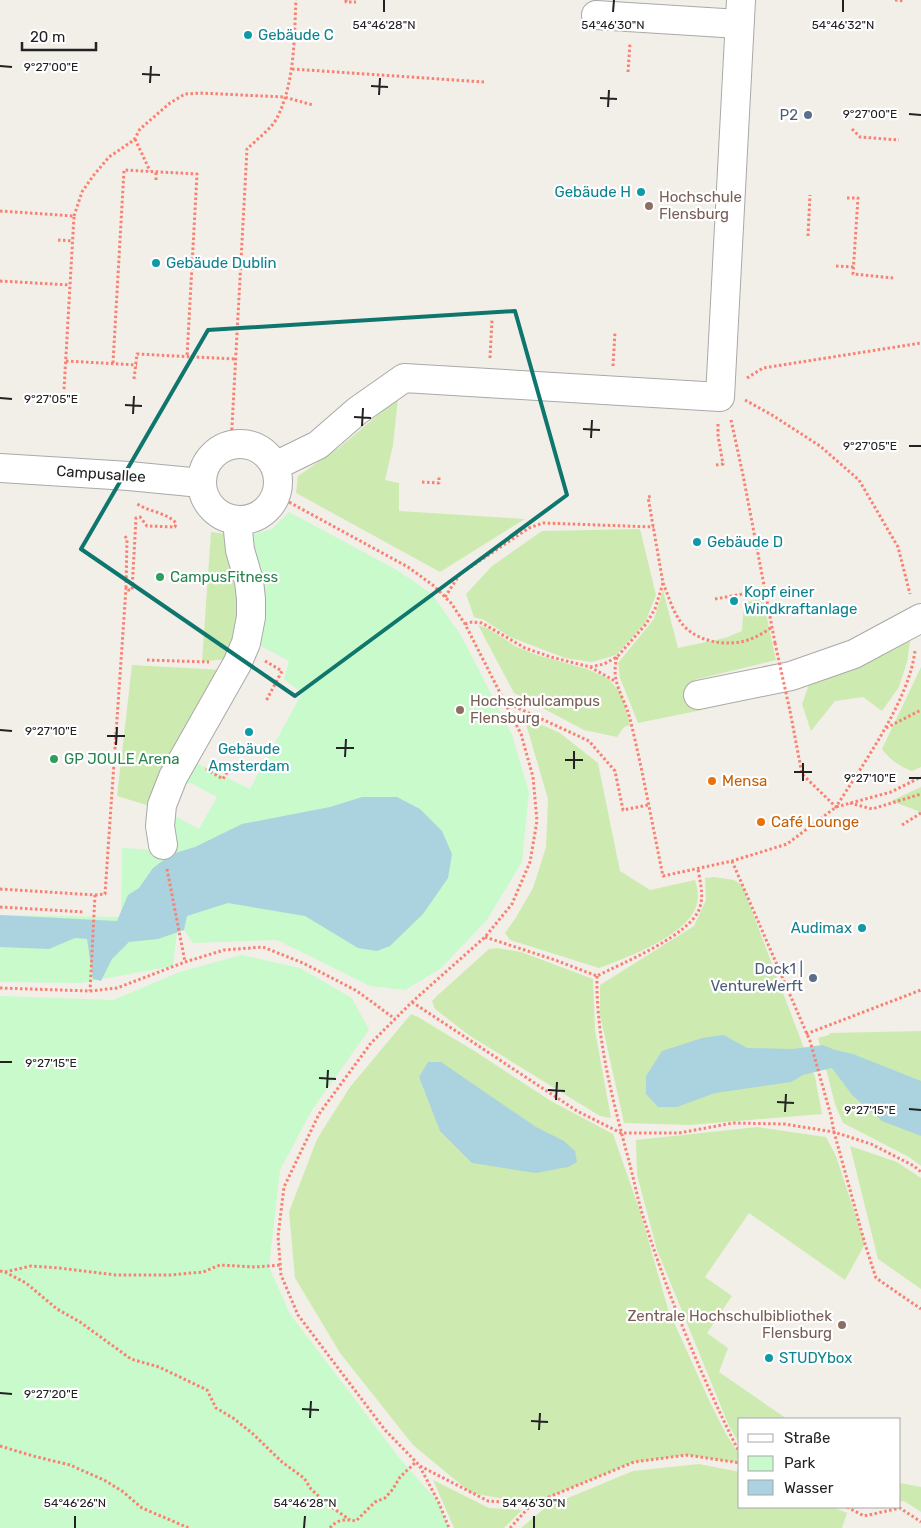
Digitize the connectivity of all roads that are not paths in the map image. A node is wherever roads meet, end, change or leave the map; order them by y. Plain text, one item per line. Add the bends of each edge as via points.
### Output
1 (740, 12) edge
2 (596, 15) dead end
3 (274, 466) junction
4 (0, 468) edge
5 (201, 483) junction
6 (237, 521) junction
7 (919, 619) edge
8 (698, 695) dead end
9 (162, 845) road end

1 - 2 street
1 - 3 street via 720,397 404,378 357,411 318,445
3 - 5 street via 268,456 253,446 231,445 209,459
3 - 6 street via 278,480 270,506 249,520
4 - 5 street, Campusallee
5 - 6 street via 211,508 221,516
6 - 9 street via 240,550 252,599 246,642 173,777 162,805
7 - 8 street via 854,654 791,676

